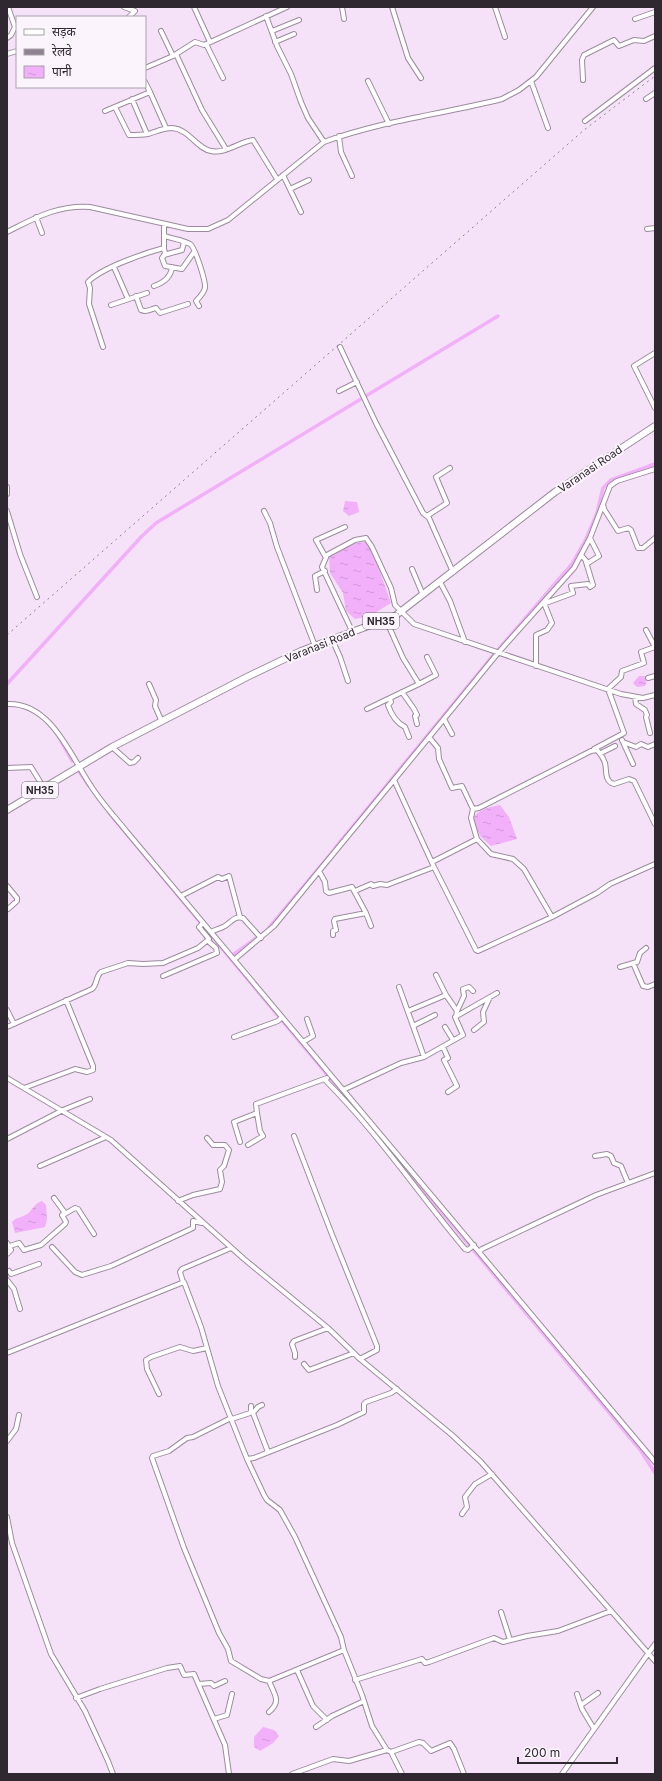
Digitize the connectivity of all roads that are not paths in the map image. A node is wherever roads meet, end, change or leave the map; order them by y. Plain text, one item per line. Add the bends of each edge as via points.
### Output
1 (124, 7) edge
2 (194, 7) edge
3 (287, 7) edge
4 (342, 7) edge
5 (392, 7) edge
6 (495, 7) edge
7 (593, 7) edge
8 (9, 8) edge
9 (655, 12) edge
10 (130, 16) edge
11 (266, 16) junction
12 (344, 19) dead end
13 (635, 19) dead end
14 (299, 20) dead end
15 (161, 31) dead end
16 (272, 31) junction
17 (15, 32) edge
18 (294, 34) dead end
19 (655, 36) edge
20 (505, 37) dead end
21 (7, 38) edge
22 (275, 42) junction
23 (208, 43) junction
24 (175, 55) junction
25 (146, 68) edge
26 (655, 68) edge
27 (223, 78) dead end
28 (422, 78) dead end
29 (583, 80) dead end
30 (368, 81) dead end
31 (531, 83) junction
32 (146, 84) edge
33 (150, 92) junction
34 (653, 94) edge
35 (132, 99) junction
36 (646, 99) dead end
37 (655, 101) edge
38 (115, 107) junction
39 (105, 110) dead end
40 (585, 121) dead end
41 (389, 124) junction
42 (166, 128) junction
43 (548, 128) dead end
44 (147, 134) junction
45 (339, 138) junction
46 (324, 142) junction
47 (226, 149) junction
48 (284, 176) junction
49 (352, 176) dead end
50 (277, 180) junction
51 (309, 180) dead end
52 (290, 189) junction
53 (301, 212) dead end
54 (36, 217) junction
55 (164, 224) junction
56 (655, 228) edge
57 (647, 230) dead end
58 (7, 232) edge
59 (42, 233) dead end
60 (165, 236) junction
61 (184, 242) junction
62 (164, 248) junction
63 (194, 252) junction
64 (164, 255) junction
65 (114, 267) junction
66 (172, 267) junction
67 (154, 286) dead end
68 (147, 293) dead end
69 (136, 296) junction
70 (128, 299) junction
71 (188, 304) dead end
72 (111, 305) dead end
73 (199, 306) dead end
74 (103, 347) dead end
75 (340, 347) dead end
76 (655, 353) edge
77 (357, 382) junction
78 (339, 391) dead end
79 (655, 408) edge
80 (655, 426) edge
81 (450, 468) dead end
82 (655, 469) edge
83 (7, 488) edge
84 (7, 494) edge
85 (602, 504) junction
86 (7, 511) edge
87 (264, 512) dead end
88 (427, 516) junction
89 (345, 527) dead end
90 (590, 538) junction
91 (655, 538) edge
92 (581, 555) junction
93 (325, 556) junction
94 (586, 562) junction
95 (412, 569) dead end
96 (325, 571) junction
97 (453, 572) junction
98 (440, 582) junction
99 (317, 590) dead end
100 (423, 595) junction
101 (37, 597) dead end
102 (542, 604) junction
103 (402, 611) junction
104 (386, 620) junction
105 (646, 630) dead end
106 (352, 631) junction
107 (332, 639) junction
108 (465, 642) junction
109 (315, 646) junction
110 (655, 647) edge
111 (496, 652) junction
112 (427, 657) dead end
113 (536, 666) junction
114 (655, 676) edge
115 (648, 678) dead end
116 (348, 681) dead end
117 (149, 684) dead end
118 (419, 684) junction
119 (608, 689) junction
120 (402, 692) junction
121 (655, 695) edge
122 (635, 697) junction
123 (390, 698) junction
124 (7, 704) edge
125 (367, 709) dead end
126 (444, 719) junction
127 (162, 722) junction
128 (417, 724) dead end
129 (650, 733) dead end
130 (452, 734) dead end
131 (620, 736) junction
132 (409, 737) dead end
133 (429, 737) junction
134 (623, 742) junction
135 (655, 745) edge
136 (615, 746) dead end
137 (112, 747) junction
138 (594, 749) junction
139 (601, 753) junction
140 (138, 758) dead end
141 (633, 764) dead end
142 (7, 768) edge
143 (76, 768) junction
144 (394, 780) junction
145 (44, 788) junction
146 (473, 809) junction
147 (7, 810) edge
148 (655, 824) edge
149 (477, 839) junction
150 (432, 862) junction
151 (655, 864) edge
152 (434, 867) junction
153 (319, 871) junction
154 (7, 886) edge
155 (354, 891) junction
156 (180, 896) junction
157 (8, 909) dead end
158 (366, 913) junction
159 (240, 917) junction
160 (552, 917) junction
161 (201, 924) junction
162 (371, 926) dead end
163 (211, 932) junction
164 (260, 935) junction
165 (333, 935) dead end
166 (208, 940) junction
167 (646, 948) dead end
168 (233, 957) junction
169 (633, 963) junction
170 (620, 967) dead end
171 (436, 975) dead end
172 (163, 976) dead end
173 (655, 984) edge
174 (399, 987) dead end
175 (473, 991) dead end
176 (497, 993) dead end
177 (446, 995) junction
178 (490, 997) junction
179 (66, 1000) junction
180 (7, 1010) edge
181 (408, 1011) junction
182 (456, 1014) junction
183 (435, 1015) dead end
184 (280, 1018) junction
185 (307, 1019) dead end
186 (14, 1024) junction
187 (414, 1026) junction
188 (7, 1027) edge
189 (445, 1027) dead end
190 (474, 1030) dead end
191 (234, 1037) dead end
192 (453, 1040) junction
193 (302, 1042) junction
194 (443, 1047) junction
195 (424, 1056) junction
196 (330, 1076) junction
197 (7, 1078) edge
198 (325, 1080) junction
199 (24, 1088) junction
200 (343, 1090) junction
201 (448, 1092) dead end
202 (90, 1099) dead end
203 (63, 1110) junction
204 (257, 1113) junction
205 (294, 1136) dead end
206 (106, 1137) junction
207 (206, 1138) dead end
208 (7, 1139) edge
209 (240, 1142) dead end
210 (248, 1145) dead end
211 (595, 1156) dead end
212 (40, 1166) dead end
213 (655, 1173) edge
214 (628, 1183) junction
215 (54, 1198) dead end
216 (178, 1201) junction
217 (62, 1216) junction
218 (202, 1223) junction
219 (94, 1234) dead end
220 (8, 1244) edge
221 (52, 1247) dead end
222 (471, 1247) junction
223 (231, 1248) junction
224 (479, 1252) junction
225 (7, 1254) edge
226 (39, 1264) dead end
227 (8, 1271) edge
228 (7, 1280) edge
229 (183, 1282) junction
230 (20, 1310) dead end
231 (328, 1328) junction
232 (207, 1348) junction
233 (7, 1353) edge
234 (354, 1353) junction
235 (295, 1357) dead end
236 (360, 1358) junction
237 (304, 1364) dead end
238 (397, 1389) junction
239 (159, 1394) dead end
240 (262, 1405) dead end
241 (250, 1406) dead end
242 (19, 1416) dead end
243 (231, 1418) junction
244 (7, 1441) edge
245 (268, 1452) junction
246 (247, 1459) junction
247 (655, 1462) edge
248 (492, 1474) junction
249 (462, 1514) dead end
250 (7, 1517) edge
251 (611, 1611) junction
252 (501, 1612) dead end
253 (510, 1640) junction
254 (655, 1644) edge
255 (344, 1650) junction
256 (648, 1652) junction
257 (655, 1661) edge
258 (297, 1670) junction
259 (355, 1680) junction
260 (225, 1681) dead end
261 (269, 1681) junction
262 (200, 1684) junction
263 (598, 1693) dead end
264 (232, 1694) dead end
265 (577, 1694) dead end
266 (76, 1698) junction
267 (364, 1701) junction
268 (581, 1705) junction
269 (269, 1712) dead end
270 (214, 1719) junction
271 (327, 1720) junction
272 (316, 1726) dead end
273 (594, 1729) junction
274 (389, 1751) junction
275 (113, 1774) edge
276 (229, 1774) edge
277 (292, 1774) edge
278 (402, 1774) edge
279 (464, 1774) edge
280 (562, 1774) edge

1 - 10 street via 135,11
2 - 23 street
3 - 11 street
4 - 12 street
5 - 28 street via 408,58
6 - 20 street
7 - 31 street
8 - 17 street
9 - 13 street
11 - 16 street
11 - 23 street
14 - 16 street
15 - 24 street
16 - 22 street
17 - 21 street
18 - 22 street
19 - 29 street via 619,46 614,40 586,52 582,60
22 - 46 street via 308,118
23 - 24 street via 202,45 196,41
23 - 27 street
24 - 25 street
24 - 47 street via 202,110
26 - 40 street
30 - 41 street
31 - 41 street via 502,99
31 - 43 street
32 - 33 street
33 - 35 street
33 - 42 street
34 - 36 street
34 - 37 street
35 - 38 street
35 - 44 street
38 - 39 street
38 - 44 street via 128,134
41 - 45 street
42 - 44 street
42 - 47 street via 183,131 209,151
45 - 46 street
45 - 49 street via 341,152
46 - 48 street
47 - 50 street via 253,140
48 - 50 street
48 - 52 street
50 - 55 street via 228,220 208,229 188,229
51 - 52 street
52 - 53 street
54 - 55 street via 54,210 81,206
54 - 58 street
54 - 59 street
55 - 60 street
56 - 57 street
60 - 61 street
60 - 62 street
61 - 63 street via 191,245
61 - 64 street via 182,250
62 - 64 street
62 - 65 street via 138,255
63 - 66 street via 183,268
63 - 73 street via 205,286 196,301
64 - 66 street via 164,264
65 - 70 street
65 - 74 street via 88,282 89,304
66 - 67 street via 170,275 161,284
68 - 69 street
69 - 70 street
69 - 71 street via 141,310 147,312 156,308 160,313
70 - 72 street
75 - 77 street
76 - 79 street via 634,366
77 - 78 street
77 - 88 street via 423,513
80 - 97 highway, Varanasi Road / NH35 via 555,492
81 - 88 street via 436,477 447,505
82 - 85 street via 612,484 607,489
83 - 84 street
85 - 90 street
85 - 91 street via 618,531 628,528 631,530 638,548 643,548
86 - 101 street
87 - 109 street
88 - 97 street
89 - 93 street via 316,540
90 - 92 street
90 - 94 street via 599,556
92 - 94 street
92 - 102 street via 574,568
93 - 96 street via 322,567
93 - 103 street via 355,540 368,539 391,588 395,605
94 - 102 street via 593,585 571,586 573,593
95 - 100 street
96 - 99 street via 315,576
96 - 106 street
97 - 98 highway, Varanasi Road / NH35
98 - 100 highway, Varanasi Road / NH35
98 - 108 street
100 - 103 highway, Varanasi Road / NH35
102 - 111 street
102 - 113 street via 552,622 547,630 536,636
103 - 104 highway, Varanasi Road / NH35
103 - 108 street via 414,624
104 - 106 highway, Varanasi Road / NH35
104 - 118 street via 403,658
105 - 110 street
106 - 107 highway, Varanasi Road / NH35
107 - 109 highway, Varanasi Road / NH35
107 - 116 street
108 - 111 street
109 - 127 highway, Varanasi Road / NH35 via 247,677
110 - 119 street via 641,652 644,664 622,671 621,677
111 - 113 street
111 - 126 street
112 - 118 street via 436,675
113 - 119 street
114 - 115 street
117 - 127 street via 155,695 155,706
118 - 120 street
119 - 122 street
119 - 131 street via 623,729 624,733
120 - 123 street
120 - 128 street via 414,708
121 - 122 street
122 - 129 street via 636,704 645,710
123 - 125 street
123 - 132 street via 390,712 398,723 405,727
124 - 143 street via 26,706 48,721 56,730
126 - 130 street
126 - 133 street
127 - 137 highway, Varanasi Road / NH35
131 - 134 street
131 - 138 street
133 - 144 street
133 - 146 street via 438,748 439,759 452,788 462,786
134 - 135 street via 636,746
134 - 141 street
136 - 139 street
137 - 140 street via 130,763
137 - 143 highway, Varanasi Road / NH35
138 - 139 street
138 - 146 street
139 - 148 street via 610,781 614,784 629,779 634,781
142 - 145 street via 31,766
143 - 145 highway, Varanasi Road / NH35
143 - 156 street
144 - 150 street
144 - 153 street
145 - 147 highway, Varanasi Road / NH35
146 - 149 street via 471,818
149 - 150 street
149 - 160 street via 491,854 513,859 524,869
150 - 152 street
151 - 160 street via 610,884
152 - 155 street via 387,885 371,884
152 - 160 street via 477,951
153 - 155 street via 329,893 349,887
153 - 164 street via 274,926
154 - 157 street via 17,898
155 - 158 street
156 - 159 street via 218,877 222,879 229,876
156 - 161 street
158 - 162 street
158 - 165 street via 336,919 336,930 333,931
159 - 163 street via 233,918 224,927
159 - 164 street
161 - 163 street
161 - 166 street
163 - 168 street
164 - 168 street
166 - 172 street via 216,948 216,953
166 - 179 street via 198,948 163,963 128,963 101,972 94,987
167 - 169 street via 640,953 638,961
168 - 184 street
169 - 170 street
169 - 173 street via 643,986
171 - 177 street
174 - 181 street
175 - 182 street via 469,987 463,989 464,996
176 - 178 street
177 - 181 street
177 - 182 street
178 - 182 street
178 - 190 street via 484,1009 484,1022
179 - 186 street
179 - 199 street via 94,1066 93,1070 87,1072 75,1069
180 - 186 street
181 - 187 street
182 - 192 street via 454,1019 463,1035
183 - 187 street
184 - 191 street
184 - 193 street
185 - 193 street via 313,1036
186 - 188 street
187 - 195 street
189 - 192 street
192 - 194 street
193 - 196 street
194 - 195 street
194 - 201 street via 448,1058 444,1060 457,1086
195 - 200 street
196 - 198 street
196 - 200 street
197 - 199 street
198 - 204 street via 256,1104
198 - 222 street via 372,1132 451,1233 465,1249
199 - 203 street
200 - 222 street
202 - 203 street
203 - 206 street
203 - 208 street
204 - 209 street via 234,1122
204 - 210 street via 260,1131 264,1136
205 - 236 street via 377,1346 377,1350
206 - 212 street
206 - 216 street
207 - 216 street via 213,1145 225,1145 229,1150 224,1166 220,1170 220,1189
211 - 214 street via 611,1156 614,1163 621,1166
213 - 214 street
214 - 224 street via 596,1195
215 - 217 street via 65,1213
216 - 218 street
217 - 219 street via 75,1208 78,1209
217 - 220 street via 65,1224 41,1245 24,1250 19,1243
218 - 221 street via 193,1221 193,1228 111,1266 82,1275 75,1272
218 - 223 street
220 - 225 street via 11,1250
222 - 224 street
223 - 229 street via 182,1270 180,1272
223 - 231 street
224 - 247 street
226 - 227 street via 11,1274
228 - 230 street via 14,1289
229 - 232 street via 186,1284
229 - 233 street
231 - 234 street
231 - 235 street via 294,1341 292,1344
232 - 239 street via 193,1351 180,1347 146,1360 147,1369
232 - 243 street
234 - 236 street
234 - 237 street via 309,1370
236 - 238 street
238 - 245 street via 365,1402 365,1411 357,1415
238 - 248 street via 452,1435
240 - 245 street via 253,1412
241 - 243 street via 250,1413
242 - 244 street via 16,1429
243 - 246 street
243 - 261 street via 187,1438 169,1451 152,1458 184,1548 231,1661
245 - 246 street
246 - 255 street via 267,1500 280,1510 295,1537 336,1624
248 - 249 street via 475,1484 465,1497 467,1508
248 - 251 street
250 - 266 street via 12,1543 51,1654
251 - 253 street via 558,1631
251 - 256 street
252 - 253 street
253 - 259 street via 503,1642 494,1638 429,1662 422,1659
254 - 256 street
255 - 258 street
255 - 259 street
256 - 257 street
256 - 273 street
258 - 261 street
258 - 271 street via 313,1706
259 - 267 street
260 - 262 street via 214,1686 211,1683
261 - 269 street via 277,1700 275,1707
262 - 266 street via 194,1674 184,1676 178,1665
262 - 270 street
263 - 268 street
264 - 270 street via 228,1715
265 - 268 street
266 - 275 street
267 - 271 street
267 - 274 street via 372,1726
268 - 273 street
270 - 276 street via 225,1745
271 - 272 street
273 - 280 street
274 - 277 street via 349,1760 333,1759
274 - 278 street
274 - 279 street via 419,1742 424,1743 431,1751 450,1743

